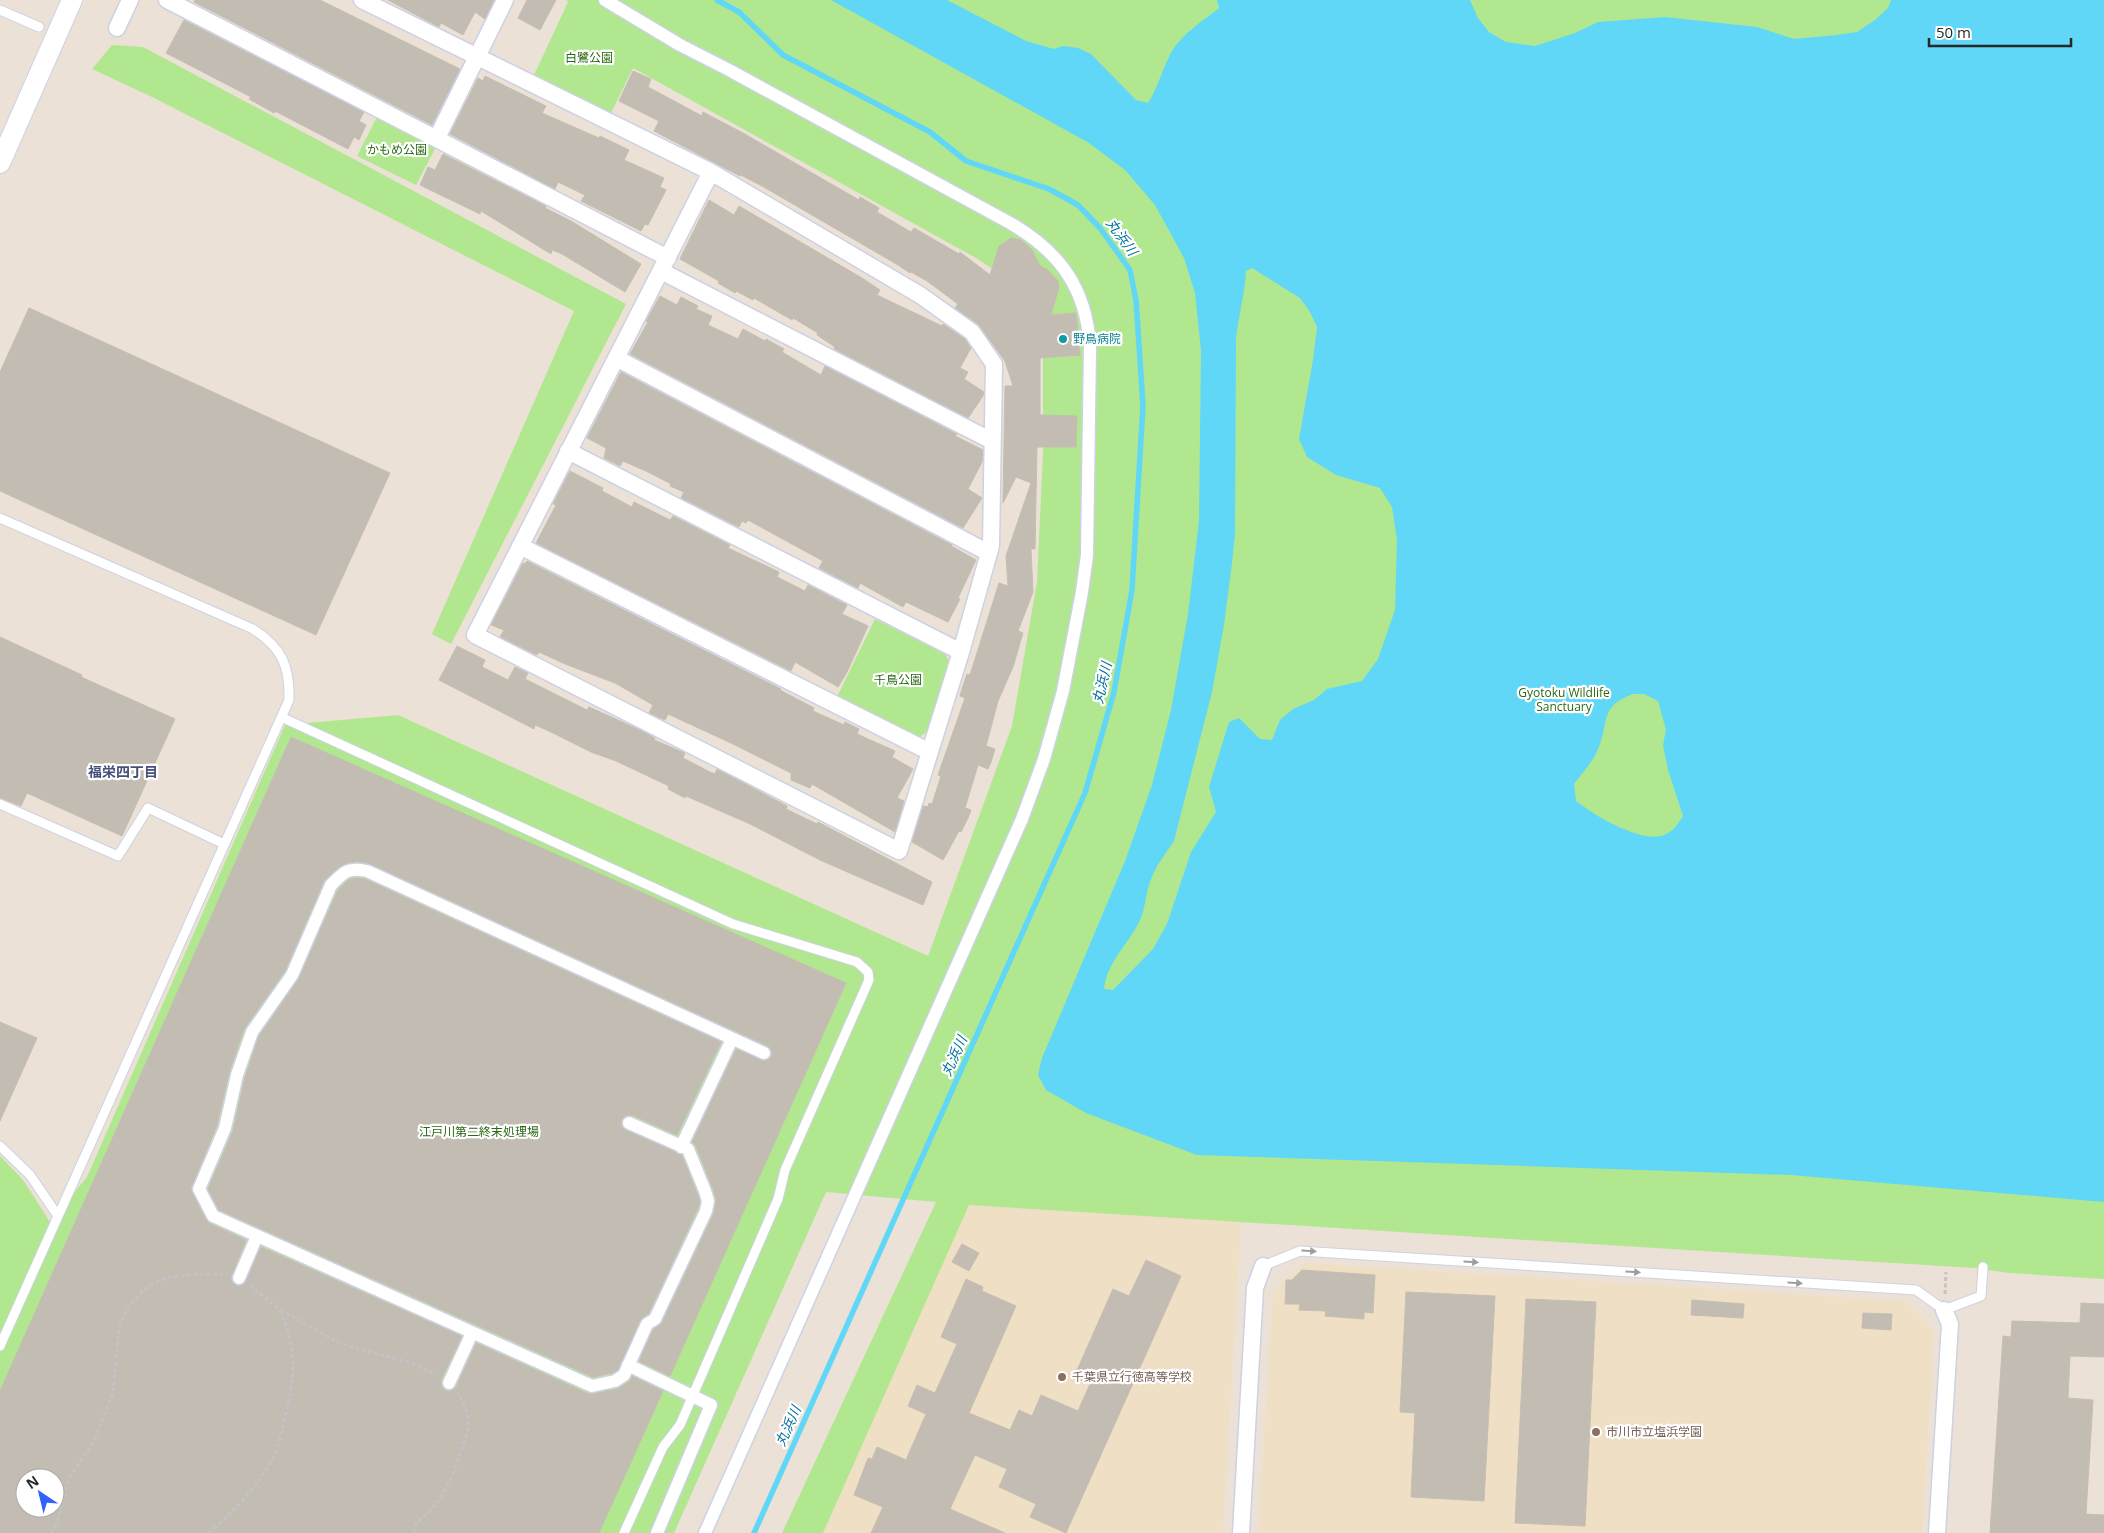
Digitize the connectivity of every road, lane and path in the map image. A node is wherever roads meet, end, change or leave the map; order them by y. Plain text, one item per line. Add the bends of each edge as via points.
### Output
1 (72, 0) edge
2 (130, 0) edge
3 (168, 0) edge
4 (362, 0) edge
5 (505, 0) edge
6 (605, 0) edge
7 (0, 10) edge
8 (39, 26) dead end
9 (117, 28) dead end
10 (477, 56) junction
11 (437, 138) junction
12 (0, 163) edge
13 (711, 172) junction
14 (664, 264) junction
15 (616, 358) junction
16 (992, 441) junction
17 (568, 452) junction
18 (0, 518) edge
19 (520, 546) junction
20 (989, 553) junction
21 (961, 652) junction
22 (281, 717) junction
23 (930, 752) junction
24 (0, 804) edge
25 (224, 844) junction
26 (732, 1039) junction
27 (764, 1053) dead end
28 (629, 1124) dead end
29 (0, 1146) edge
30 (681, 1146) junction
31 (58, 1216) junction
32 (257, 1236) junction
33 (1263, 1266) joint
34 (1983, 1268) dead end
35 (1946, 1272) dead end
36 (239, 1278) junction
37 (279, 1309) junction
38 (1944, 1310) junction
39 (472, 1332) junction
40 (0, 1346) edge
41 (628, 1365) junction
42 (449, 1383) junction
43 (693, 1396) junction
44 (52, 1533) edge
45 (209, 1533) edge
46 (414, 1533) edge
47 (624, 1533) edge
48 (657, 1533) edge
49 (705, 1533) edge
50 (1241, 1533) edge
51 (1937, 1533) edge

1 - 12 street
2 - 9 street
3 - 11 street
4 - 10 street
5 - 10 street
6 - 49 street via 680,45 1036,240 1052,253 1081,299 1090,346 1087,555 1072,650 1044,759 1022,819
7 - 8 lane
10 - 11 street
10 - 13 street
11 - 14 street
13 - 14 street
13 - 16 street via 920,295 972,332 994,364
14 - 15 street
14 - 16 street
15 - 17 street
15 - 20 street
16 - 20 street
17 - 19 street
17 - 21 street
18 - 22 lane via 253,629 268,640 283,658 290,680 289,700
19 - 23 street
19 - 23 street via 475,635 899,851
20 - 21 street
21 - 23 street
22 - 25 lane
22 - 43 lane via 733,924 857,962 868,972 870,980 785,1170 778,1199
24 - 25 lane via 118,856 148,808
25 - 31 lane
26 - 27 street
26 - 30 street
26 - 32 street via 367,871 354,868 331,885 292,975 252,1032 237,1075 225,1128 199,1189 213,1216
28 - 30 street
29 - 31 lane via 30,1175
30 - 41 street via 688,1149 705,1191 706,1211 655,1318 647,1324
31 - 40 lane
32 - 36 street
32 - 39 street
33 -> 38 lane via 1300,1251 1916,1290
33 - 50 street via 1255,1288
34 - 38 lane via 1981,1296
35 - 38 path
36 - 37 path
36 - 44 path via 218,1274 169,1277 153,1284 128,1307 119,1327 113,1393 93,1442 70,1478
37 - 42 path via 338,1342 412,1363
37 - 45 path via 290,1335 294,1368 292,1390 280,1435 262,1475
38 - 51 street via 1950,1324
39 - 41 street via 592,1386 615,1381 624,1375
39 - 42 street
41 - 43 street
42 - 46 path via 458,1392 468,1415 468,1432 449,1485 437,1504 416,1523
43 - 47 lane via 680,1425 663,1447
43 - 48 street via 712,1405

